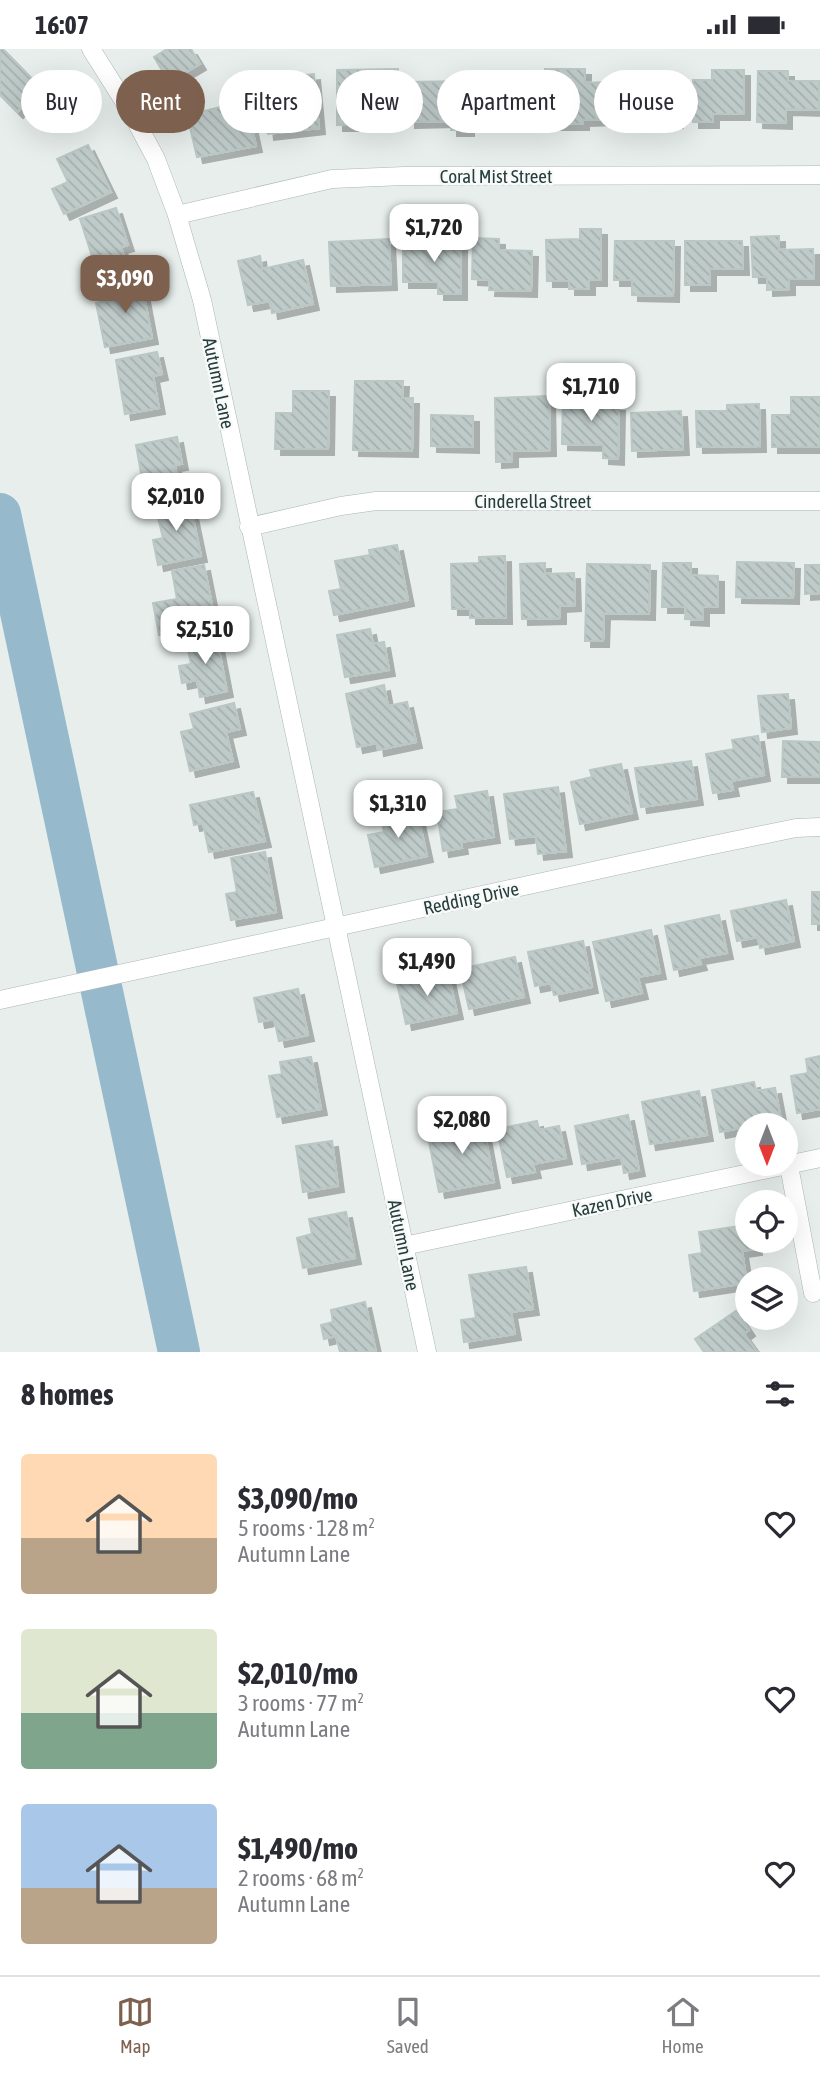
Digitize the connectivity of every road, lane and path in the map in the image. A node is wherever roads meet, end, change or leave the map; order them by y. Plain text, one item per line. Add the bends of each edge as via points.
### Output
1 (90, 49) edge
2 (820, 175) edge
3 (177, 215) junction
4 (820, 501) edge
5 (250, 527) junction
6 (820, 827) edge
7 (335, 929) junction
8 (7, 998) edge
9 (820, 1158) edge
10 (798, 1164) edge
11 (741, 1176) edge
12 (791, 1176) edge
13 (404, 1246) junction
14 (813, 1293) dead end
15 (427, 1352) edge

1 - 3 street, Autumn Lane via 156,159
2 - 3 street, Coral Mist Street via 332,179
3 - 5 street, Autumn Lane via 202,300
4 - 5 street, Cinderella Street via 376,501
5 - 7 street, Autumn Lane
6 - 7 street, Redding Drive via 717,844
7 - 8 street, Redding Drive
7 - 13 street, Autumn Lane
9 - 10 street, Kazen Drive
11 - 13 street, Kazen Drive
12 - 14 street
13 - 15 street, Autumn Lane

